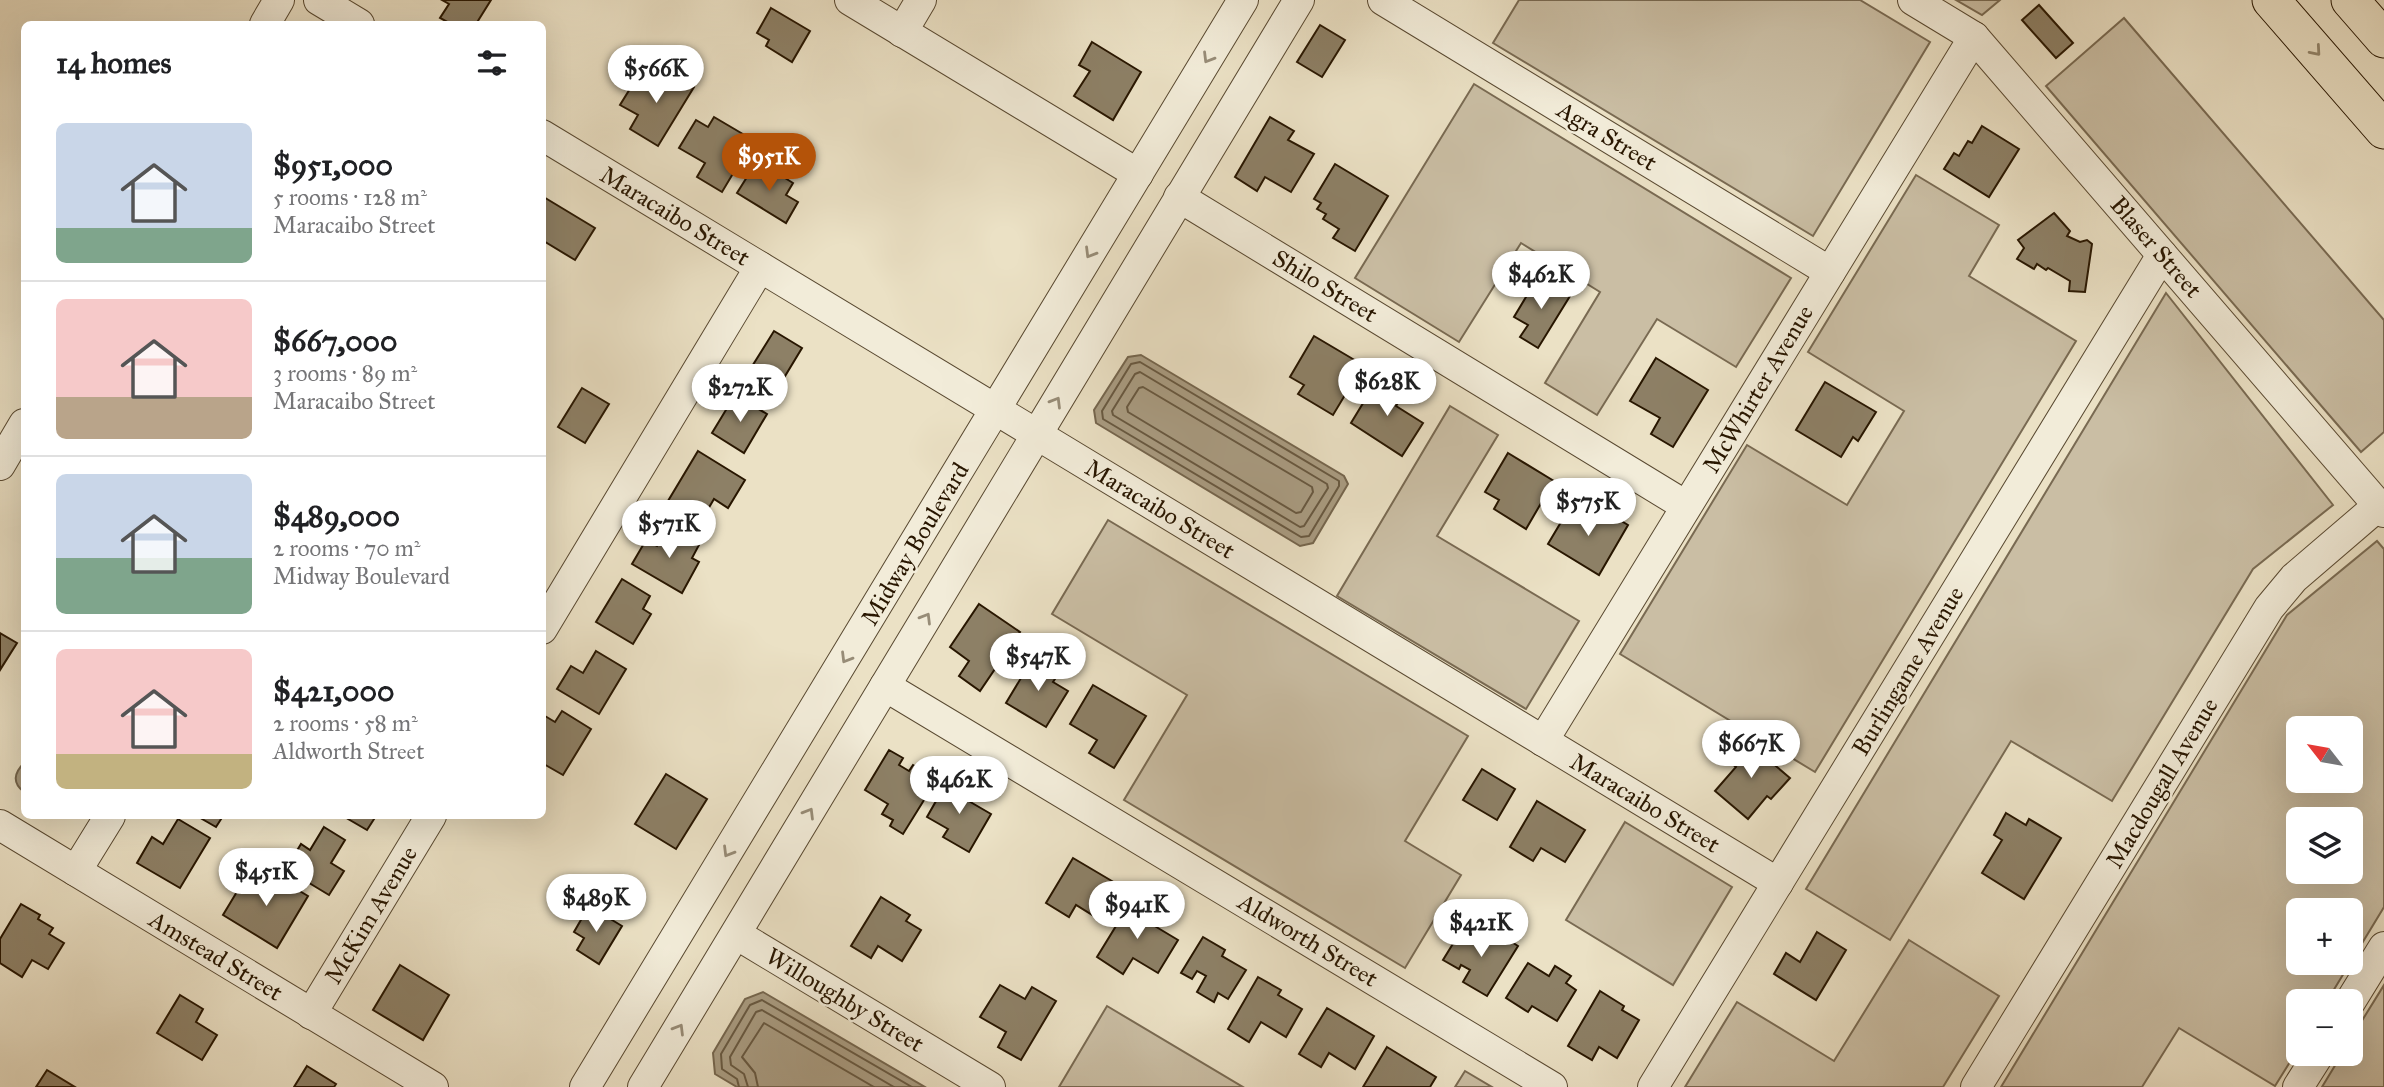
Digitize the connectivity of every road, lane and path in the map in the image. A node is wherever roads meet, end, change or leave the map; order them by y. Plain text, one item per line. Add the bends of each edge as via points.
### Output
1 (279, 0) edge
2 (319, 0) edge
3 (850, 0) edge
4 (921, 0) edge
5 (1243, 0) edge
6 (1299, 0) edge
7 (1383, 0) edge
8 (1913, 0) edge
9 (2271, 0) edge
10 (2350, 0) edge
11 (267, 21) edge
12 (354, 21) edge
13 (902, 32) junction
14 (1974, 37) junction
15 (2384, 39) edge
16 (2384, 130) edge
17 (546, 137) edge
18 (1138, 174) junction
19 (1179, 197) junction
20 (2162, 255) junction
21 (760, 267) junction
22 (1830, 272) junction
23 (996, 410) junction
24 (21, 429) edge
25 (1037, 434) junction
26 (0, 465) edge
27 (1686, 506) junction
28 (2381, 509) edge
29 (546, 622) edge
30 (885, 686) junction
31 (1543, 741) junction
32 (108, 819) edge
33 (428, 819) edge
34 (0, 825) edge
35 (76, 871) junction
36 (1778, 883) junction
37 (736, 934) junction
38 (2384, 947) edge
39 (2358, 989) edge
40 (312, 1014) junction
41 (2311, 1066) edge
42 (433, 1087) edge
43 (585, 1087) edge
44 (643, 1087) edge
45 (990, 1087) edge
46 (1552, 1087) edge
47 (1653, 1087) edge
48 (1976, 1087) edge
49 (2298, 1087) edge

1 - 11 street
2 - 12 street
3 - 13 street
4 - 13 street
5 -> 18 street, Midway Boulevard
6 - 19 street, Midway Boulevard
7 - 22 street, Agra Street
8 - 14 street, Blaser Street
9 -> 16 main road
10 - 15 main road
13 - 18 street
14 - 20 street, Blaser Street
14 - 22 street, McWhirter Avenue
17 - 21 street, Maracaibo Street
18 -> 23 street, Midway Boulevard
25 -> 19 street, Midway Boulevard
19 - 27 street, Shilo Street
20 - 28 street, Blaser Street
20 - 36 street, Burlingame Avenue
21 - 23 street, Maracaibo Street
21 - 29 street
22 - 27 street, McWhirter Avenue
23 - 25 street, Maracaibo Street
23 -> 43 street, Midway Boulevard
24 - 26 street
30 -> 25 street, Midway Boulevard
25 - 31 street, Maracaibo Street
27 - 31 street, McWhirter Avenue
28 - 48 street, Macdougall Avenue via 2294,579 2269,608
37 -> 30 street, Midway Boulevard
30 - 46 street, Aldworth Street
31 - 36 street, Maracaibo Street
32 - 35 street
33 - 40 street, McKim Avenue
34 - 35 street, Amstead Street
35 - 40 street, Amstead Street
36 - 47 street, Burlingame Avenue
44 -> 37 street, Midway Boulevard
37 - 45 street, Willoughby Street
38 - 39 street
40 - 42 street, Amstead Street
41 - 49 street

